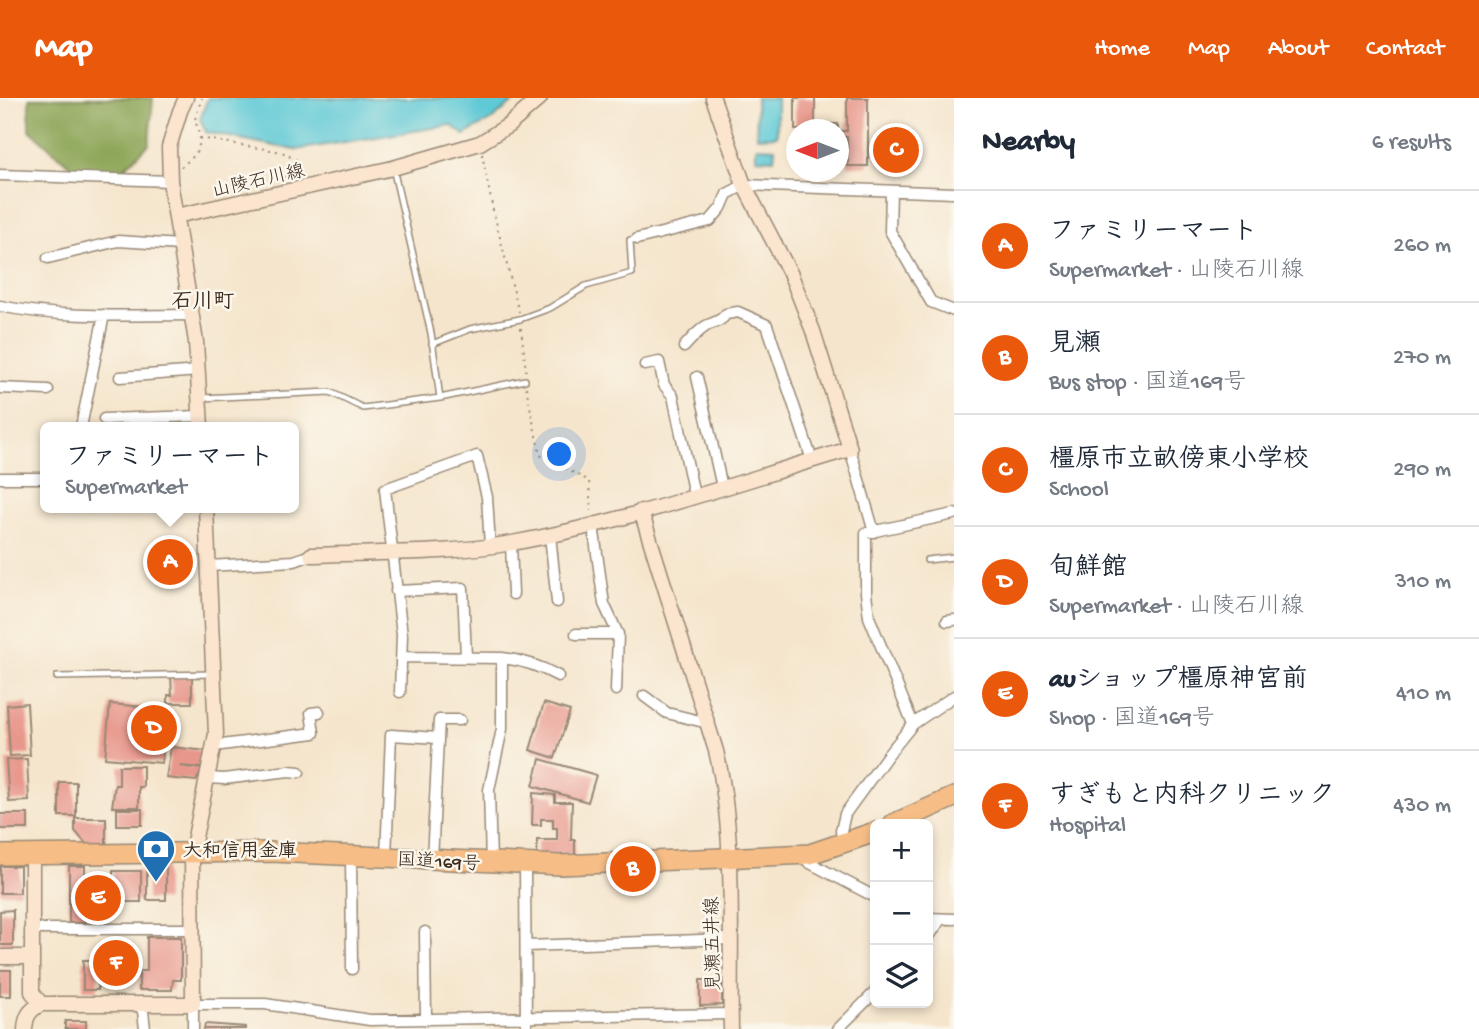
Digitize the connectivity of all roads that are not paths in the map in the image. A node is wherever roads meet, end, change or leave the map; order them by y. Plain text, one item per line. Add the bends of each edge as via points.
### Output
1 (186, 98) edge
2 (540, 98) edge
3 (713, 98) edge
4 (393, 167) junction
5 (0, 175) edge
6 (170, 176) junction
7 (744, 185) junction
8 (891, 191) junction
9 (954, 193) edge
10 (176, 216) junction
11 (637, 239) joint
12 (180, 246) junction
13 (48, 258) dead end
14 (0, 306) edge
15 (954, 311) edge
16 (104, 315) junction
17 (193, 315) junction
18 (432, 344) junction
19 (684, 347) dead end
20 (645, 365) dead end
21 (199, 371) junction
22 (120, 377) dead end
23 (697, 377) dead end
24 (525, 380) road end
25 (0, 388) edge
26 (48, 390) dead end
27 (201, 398) junction
28 (440, 398) junction
29 (104, 419) dead end
30 (82, 422) edge
31 (201, 422) edge
32 (850, 449) junction
33 (812, 460) junction
34 (0, 478) edge
35 (40, 478) edge
36 (722, 487) junction
37 (694, 495) junction
38 (641, 511) junction
39 (206, 513) edge
40 (954, 514) edge
41 (593, 525) junction
42 (874, 532) junction
43 (550, 535) junction
44 (512, 543) junction
45 (490, 546) junction
46 (393, 551) junction
47 (311, 555) joint
48 (954, 557) edge
49 (927, 559) dead end
50 (209, 566) junction
51 (396, 591) junction
52 (513, 594) dead end
53 (556, 603) dead end
54 (576, 634) dead end
55 (618, 634) junction
56 (402, 657) junction
57 (466, 657) junction
58 (502, 658) junction
59 (213, 674) junction
60 (558, 676) dead end
61 (57, 677) dead end
62 (616, 690) dead end
63 (400, 691) dead end
64 (644, 696) dead end
65 (954, 696) edge
66 (319, 712) dead end
67 (460, 720) dead end
68 (708, 723) junction
69 (913, 724) junction
70 (438, 738) junction
71 (214, 746) junction
72 (299, 772) dead end
73 (209, 778) junction
74 (954, 797) edge
75 (904, 819) edge
76 (870, 834) edge
77 (843, 845) junction
78 (192, 852) junction
79 (0, 855) edge
80 (32, 855) junction
81 (351, 855) junction
82 (800, 855) junction
83 (386, 857) junction
84 (728, 859) junction
85 (432, 860) junction
86 (491, 863) junction
87 (525, 865) junction
88 (870, 894) edge
89 (933, 919) edge
90 (954, 919) edge
91 (940, 920) junction
92 (32, 929) junction
93 (192, 929) junction
94 (933, 930) edge
95 (425, 932) dead end
96 (730, 939) junction
97 (526, 946) junction
98 (0, 957) edge
99 (32, 957) junction
100 (352, 969) dead end
101 (192, 988) junction
102 (870, 997) edge
103 (41, 1003) junction
104 (138, 1004) junction
105 (177, 1004) junction
106 (193, 1004) junction
107 (731, 1014) junction
108 (426, 1020) junction
109 (526, 1024) edge
110 (370, 1025) edge
111 (25, 1029) edge
112 (145, 1029) edge
113 (193, 1029) edge
114 (731, 1029) edge
115 (838, 1029) edge

1 - 6 street via 169,147
2 - 4 street, 山陵石川線 via 480,142
3 - 7 street
4 - 10 street, 山陵石川線
4 - 18 lane
5 - 6 street
6 - 10 street
7 - 8 street
7 - 11 street via 727,194 710,221
7 - 32 street via 800,297
8 - 9 street
8 - 15 street via 890,231 931,302
10 - 12 street
11 - 18 lane via 630,240 632,273 586,286 550,308 520,319 470,329
12 - 13 street via 118,241
12 - 17 street
14 - 16 street
16 - 17 street
16 - 30 street
17 - 21 street
18 - 28 lane
19 - 33 street via 726,314 738,312 767,325
20 - 37 street via 659,362 664,385 673,396
21 - 22 street
21 - 27 street
23 - 36 street
24 - 28 lane
25 - 26 street
27 - 28 lane via 330,392 363,408
27 - 31 street
29 - 31 street
32 - 33 street
32 - 42 street
33 - 36 street
34 - 35 street
36 - 37 street
37 - 38 street
38 - 41 street
38 - 68 street, 見瀬五井線
39 - 50 street
40 - 42 street
41 - 43 street
41 - 55 street via 604,604
42 - 69 street via 866,533 869,617
43 - 44 street
43 - 53 street
44 - 45 street
44 - 52 street
45 - 46 street
45 - 46 street via 487,498 477,456 384,489
46 - 47 street
46 - 51 street
47 - 50 street via 294,561
48 - 49 lane
50 - 59 street
51 - 56 street
51 - 57 street via 463,588
54 - 55 street
55 - 62 street
56 - 57 street
56 - 63 street
57 - 58 street
58 - 60 street via 533,664
58 - 86 street via 502,729 489,790
59 - 61 lane
59 - 71 street
64 - 68 street via 667,713
65 - 69 street
66 - 71 street via 311,713 314,733
67 - 70 street via 439,720
68 - 84 street, 見瀬五井線 via 724,789
69 - 77 street via 845,814
70 - 83 street via 391,735
70 - 85 street
71 - 73 street
72 - 73 street
73 - 78 street
74 - 75 highway
76 - 77 highway, 国道169号
77 - 82 highway, 国道169号
78 - 80 highway, 国道169号
78 - 81 highway, 国道169号
78 - 93 street
79 - 80 highway, 国道169号
80 - 92 street
81 - 83 highway, 国道169号
81 - 100 street
82 - 84 highway, 国道169号
82 - 88 street
83 - 85 highway, 国道169号
84 - 87 highway, 国道169号
84 - 96 street, 見瀬五井線
85 - 86 highway, 国道169号
86 - 87 highway, 国道169号
87 - 97 street
89 - 91 street
90 - 91 street
91 - 94 street
92 - 93 street
92 - 99 street
93 - 101 street
95 - 108 street
96 - 97 street
96 - 107 street, 見瀬五井線
97 - 109 street
98 - 99 street
99 - 103 street via 32,992
101 - 105 street
101 - 106 street
102 - 115 street
103 - 104 street
103 - 111 street via 30,1010
104 - 105 street
104 - 112 street via 144,1011
105 - 106 street
106 - 110 street via 265,1004
106 - 113 street
107 - 109 street
107 - 114 street, 見瀬五井線
108 - 109 street
108 - 110 street

